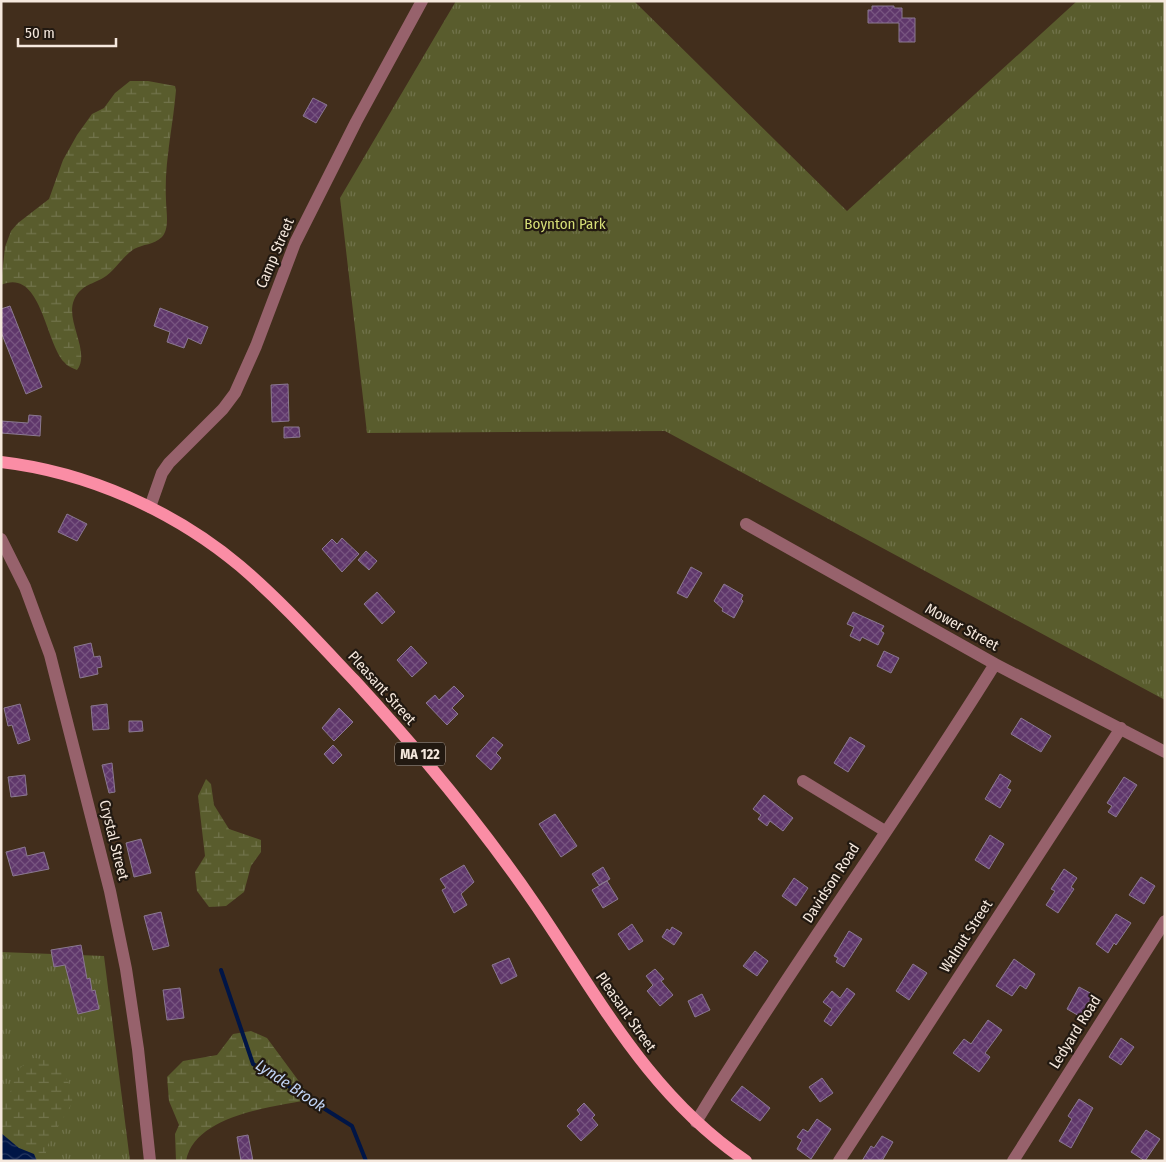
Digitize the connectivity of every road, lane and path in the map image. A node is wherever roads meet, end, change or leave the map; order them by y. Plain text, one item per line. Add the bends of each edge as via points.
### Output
1 (422, 1) edge
2 (1, 462) edge
3 (150, 507) junction
4 (746, 524) dead end
5 (1, 539) edge
6 (996, 664) junction
7 (1121, 728) junction
8 (1165, 752) edge
9 (803, 781) dead end
10 (885, 831) junction
11 (1165, 921) edge
12 (696, 1122) junction
13 (150, 1161) edge
14 (746, 1161) edge
15 (838, 1161) edge
16 (1013, 1161) edge

1 - 3 street, Camp Street via 295,243 235,393 169,463
2 - 3 main road, Pleasant Street / MA 122 via 52,470
3 - 12 main road, Pleasant Street / MA 122 via 188,528 241,566 379,708 466,808 538,909 607,1016 669,1096
4 - 6 street, Mower Street
5 - 13 street, Crystal Street via 26,588 50,655 106,876 126,969
6 - 7 street, Mower Street
6 - 10 street, Davidson Road
7 - 8 street, Mower Street
7 - 15 street, Walnut Street
9 - 10 street
10 - 12 street, Davidson Road
11 - 16 street, Ledyard Road
12 - 14 main road, Pleasant Street / MA 122

